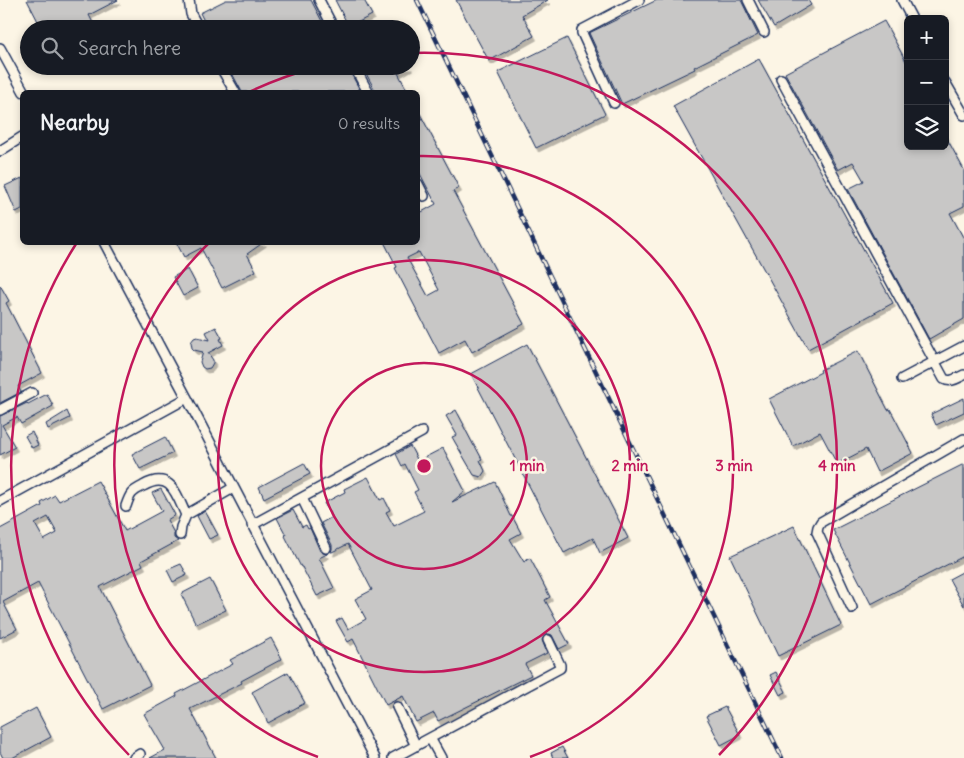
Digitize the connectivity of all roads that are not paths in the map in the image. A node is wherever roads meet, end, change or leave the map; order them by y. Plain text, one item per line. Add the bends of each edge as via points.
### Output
1 (189, 0) edge
2 (319, 0) edge
3 (639, 0) edge
4 (748, 0) edge
5 (902, 0) edge
6 (910, 15) edge
7 (194, 20) edge
8 (329, 20) edge
9 (764, 32) dead end
10 (0, 48) edge
11 (225, 75) edge
12 (359, 75) edge
13 (781, 79) dead end
14 (949, 89) edge
15 (23, 90) edge
16 (234, 90) edge
17 (367, 90) edge
18 (614, 103) dead end
19 (964, 115) edge
20 (20, 138) edge
21 (0, 151) edge
22 (420, 188) edge
23 (424, 196) dead end
24 (106, 245) edge
25 (964, 346) edge
26 (935, 362) junction
27 (964, 374) edge
28 (902, 379) dead end
29 (32, 393) dead end
30 (187, 398) junction
31 (0, 410) edge
32 (422, 432) dead end
33 (964, 439) edge
34 (233, 488) junction
35 (302, 498) junction
36 (0, 501) edge
37 (126, 506) dead end
38 (186, 515) junction
39 (252, 525) junction
40 (180, 534) dead end
41 (326, 548) dead end
42 (852, 608) dead end
43 (548, 640) dead end
44 (397, 707) dead end
45 (430, 738) junction
46 (416, 746) junction
47 (375, 758) edge
48 (393, 758) edge
49 (441, 758) edge

1 - 7 street
2 - 8 street
3 - 18 street via 582,30
4 - 9 street
5 - 6 street
10 - 15 street
11 - 16 street
12 - 17 street
13 - 26 street
14 - 19 street
20 - 21 street
22 - 23 street
24 - 30 street
25 - 26 street
26 - 27 street via 947,381
26 - 28 street
29 - 31 street
30 - 34 street
30 - 36 street
32 - 35 street
33 - 42 street via 821,522 817,532
34 - 38 street
34 - 39 street
35 - 39 street
35 - 41 street
37 - 38 street via 130,495 141,487 152,480 163,480 170,485
38 - 40 street
39 - 47 street
43 - 45 street via 560,668
44 - 46 street
45 - 46 street
45 - 49 street
46 - 48 street

